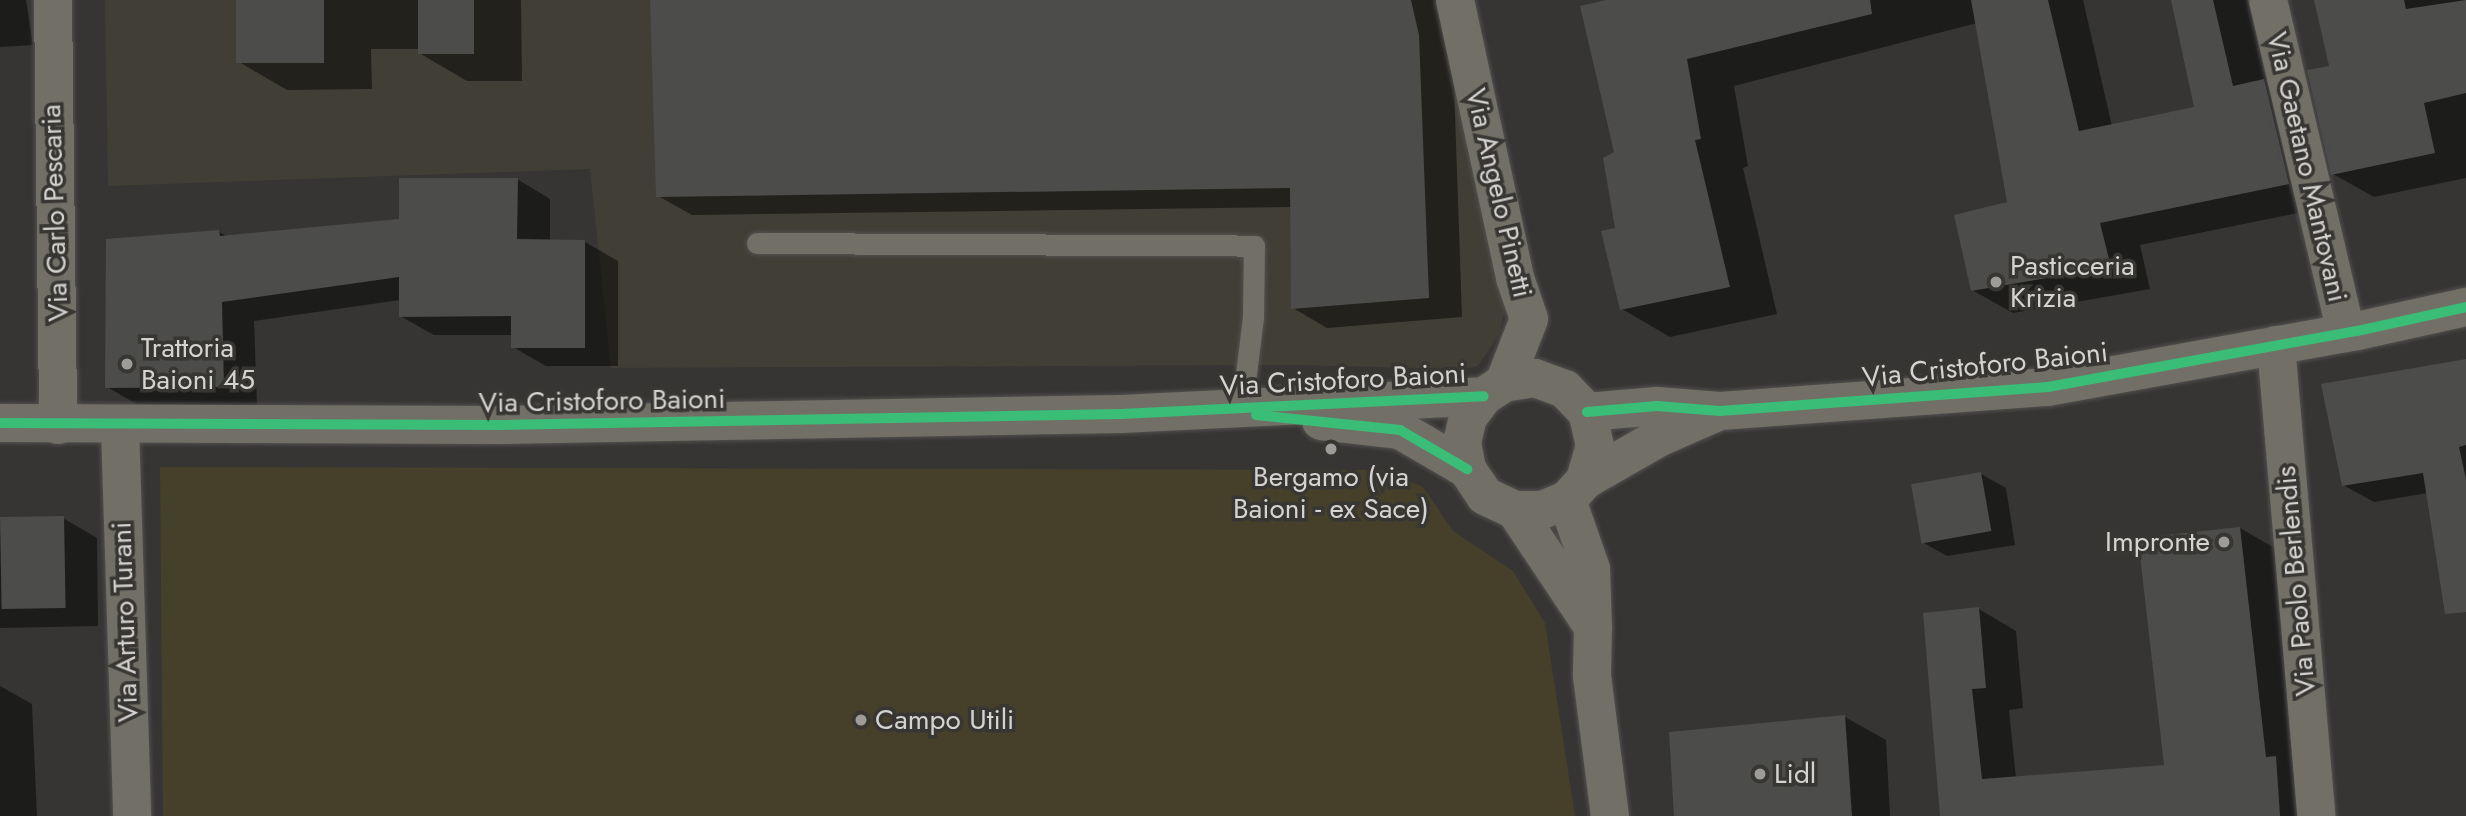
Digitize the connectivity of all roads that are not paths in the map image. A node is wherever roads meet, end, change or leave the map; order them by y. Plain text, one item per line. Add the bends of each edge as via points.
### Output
1 (53, 0) edge
2 (1455, 0) edge
3 (2268, 0) edge
4 (757, 243) dead end
5 (2466, 307) edge
6 (2346, 333) junction
7 (2276, 345) junction
8 (1494, 390) junction
9 (1242, 407) junction
10 (1204, 410) junction
11 (1720, 411) junction
12 (1587, 412) junction
13 (0, 424) edge
14 (58, 425) junction
15 (120, 427) junction
16 (1467, 469) junction
17 (1576, 490) junction
18 (1515, 510) junction
19 (1593, 627) junction
20 (132, 816) edge
21 (1610, 816) edge
22 (2316, 816) edge

1 - 14 street, Via Carlo Pescaria
2 - 8 street, Via Angelo Pinetti via 1529,319
3 - 6 street, Via Gaetano Mantovani
4 - 9 lane via 1254,246 1253,317
5 - 6 street, Via Cristoforo Baioni
6 - 7 street, Via Cristoforo Baioni
7 - 11 street, Via Cristoforo Baioni via 2048,387
7 - 22 street, Via Paolo Berlendis
8 - 9 street, Via Cristoforo Baioni
8 - 12 street, Via Cristoforo Baioni via 1535,378 1565,389
8 - 16 street, Via Cristoforo Baioni via 1468,417 1462,443
9 - 10 street, Via Cristoforo Baioni
10 - 15 street, Via Cristoforo Baioni via 501,425
10 - 16 street, Via Cristoforo Baioni via 1400,430
11 - 12 street, Via Cristoforo Baioni via 1657,406
11 - 17 street, Via Cristoforo Baioni via 1660,438
12 - 17 street via 1595,446
13 - 14 street, Via Cristoforo Baioni
14 - 15 street, Via Cristoforo Baioni
15 - 20 street, Via Arturo Turani
16 - 18 street, Via Cristoforo Baioni via 1485,496
17 - 18 street, Via Cristoforo Baioni via 1542,510
17 - 19 street via 1591,569
18 - 19 street
19 - 21 street via 1592,676

